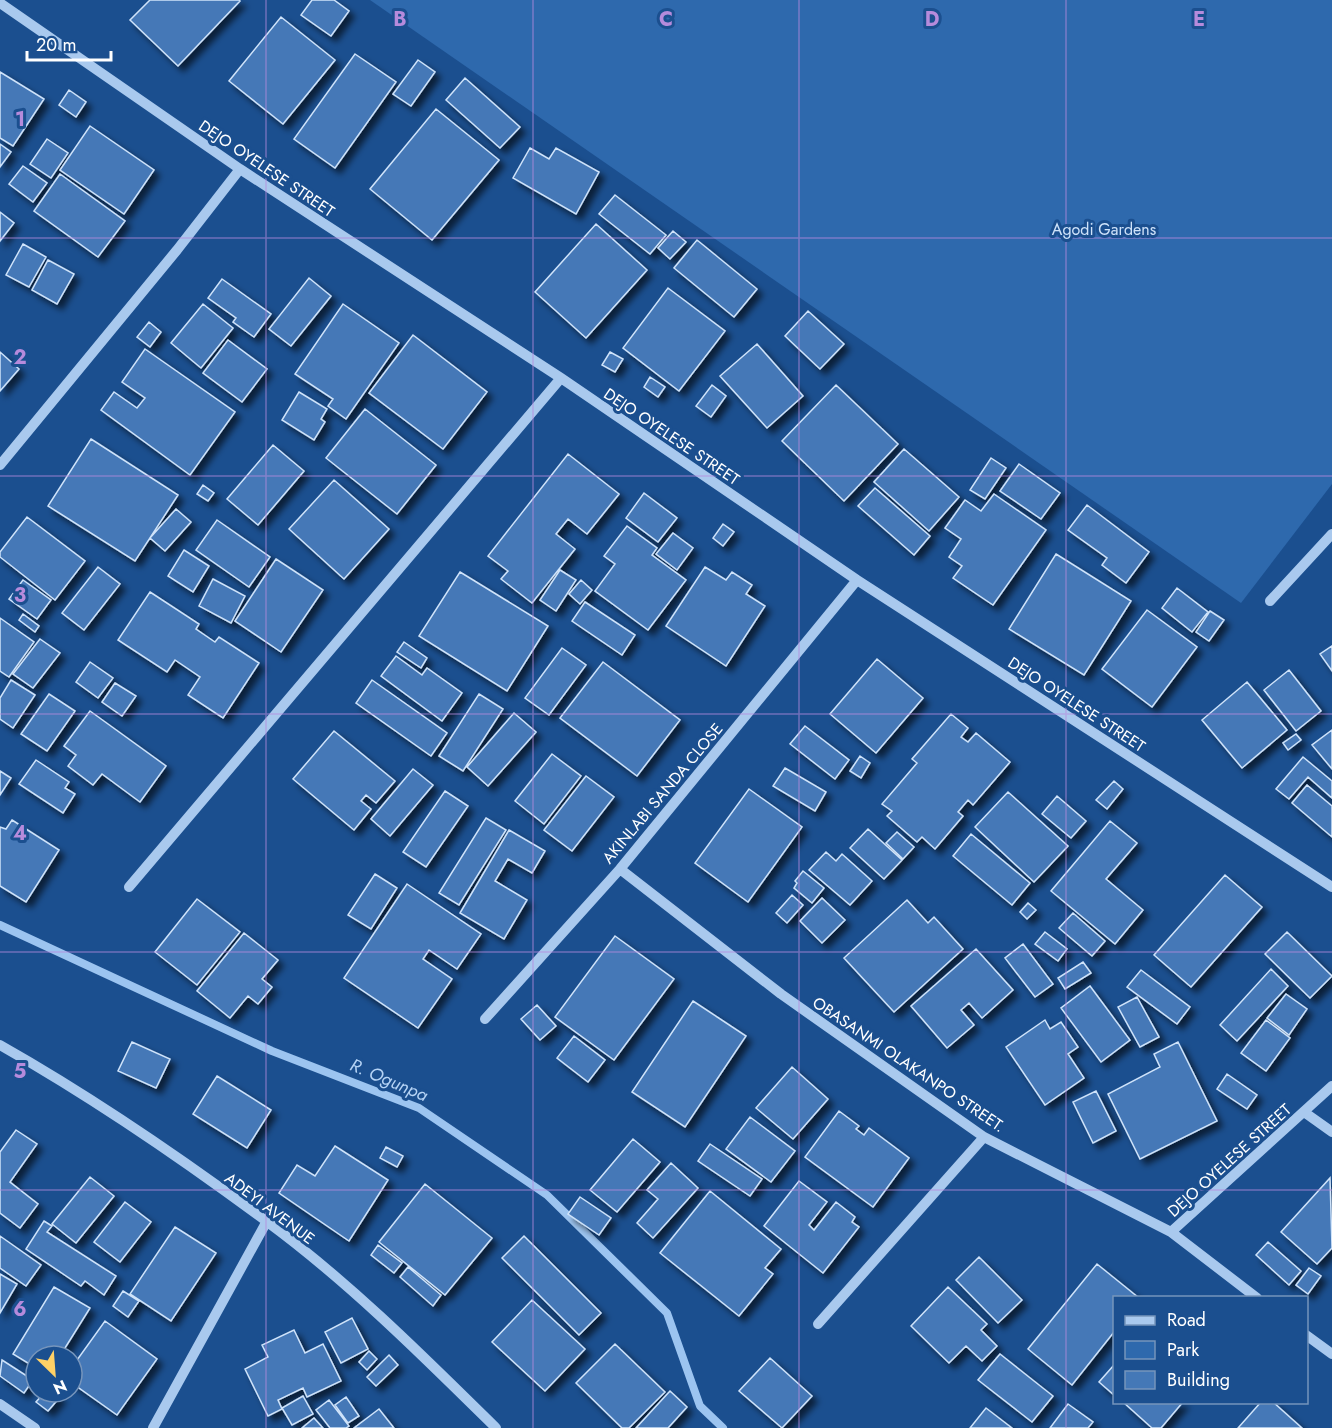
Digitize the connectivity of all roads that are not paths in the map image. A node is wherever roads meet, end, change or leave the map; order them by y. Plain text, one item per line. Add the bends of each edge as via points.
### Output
1 (0, 3) edge
2 (240, 169) junction
3 (561, 378) junction
4 (0, 465) edge
5 (1332, 534) edge
6 (857, 580) junction
7 (1270, 601) dead end
8 (620, 869) junction
9 (129, 886) dead end
10 (1332, 887) edge
11 (485, 1019) dead end
12 (0, 1044) edge
13 (1332, 1086) edge
14 (1304, 1112) junction
15 (1332, 1132) edge
16 (984, 1137) junction
17 (267, 1221) junction
18 (1172, 1232) junction
19 (1254, 1296) edge
20 (818, 1324) dead end
21 (1308, 1336) edge
22 (1332, 1354) edge
23 (0, 1404) edge
24 (35, 1428) edge
25 (153, 1428) edge
26 (496, 1428) edge

1 - 2 street, DEJO OYELESE STREET
2 - 3 street, DEJO OYELESE STREET
2 - 4 street
3 - 6 street, DEJO OYELESE STREET
3 - 9 street
5 - 7 street
6 - 8 street, AKINLABI SANDA CLOSE
6 - 10 street, DEJO OYELESE STREET
8 - 11 street, AKINLABI SANDA CLOSE
8 - 16 street, OBASANMI OLAKANPO STREET. via 781,994
12 - 17 street, ADEYI AVENUE via 64,1082
13 - 14 street, DEJO OYELESE STREET
14 - 15 street
14 - 18 street, DEJO OYELESE STREET
16 - 18 street, OBASANMI OLAKANPO STREET.
16 - 20 street
17 - 25 street
17 - 26 street, ADEYI AVENUE via 426,1359
18 - 19 street, OBASANMI OLAKANPO STREET.
21 - 22 street
23 - 24 street

